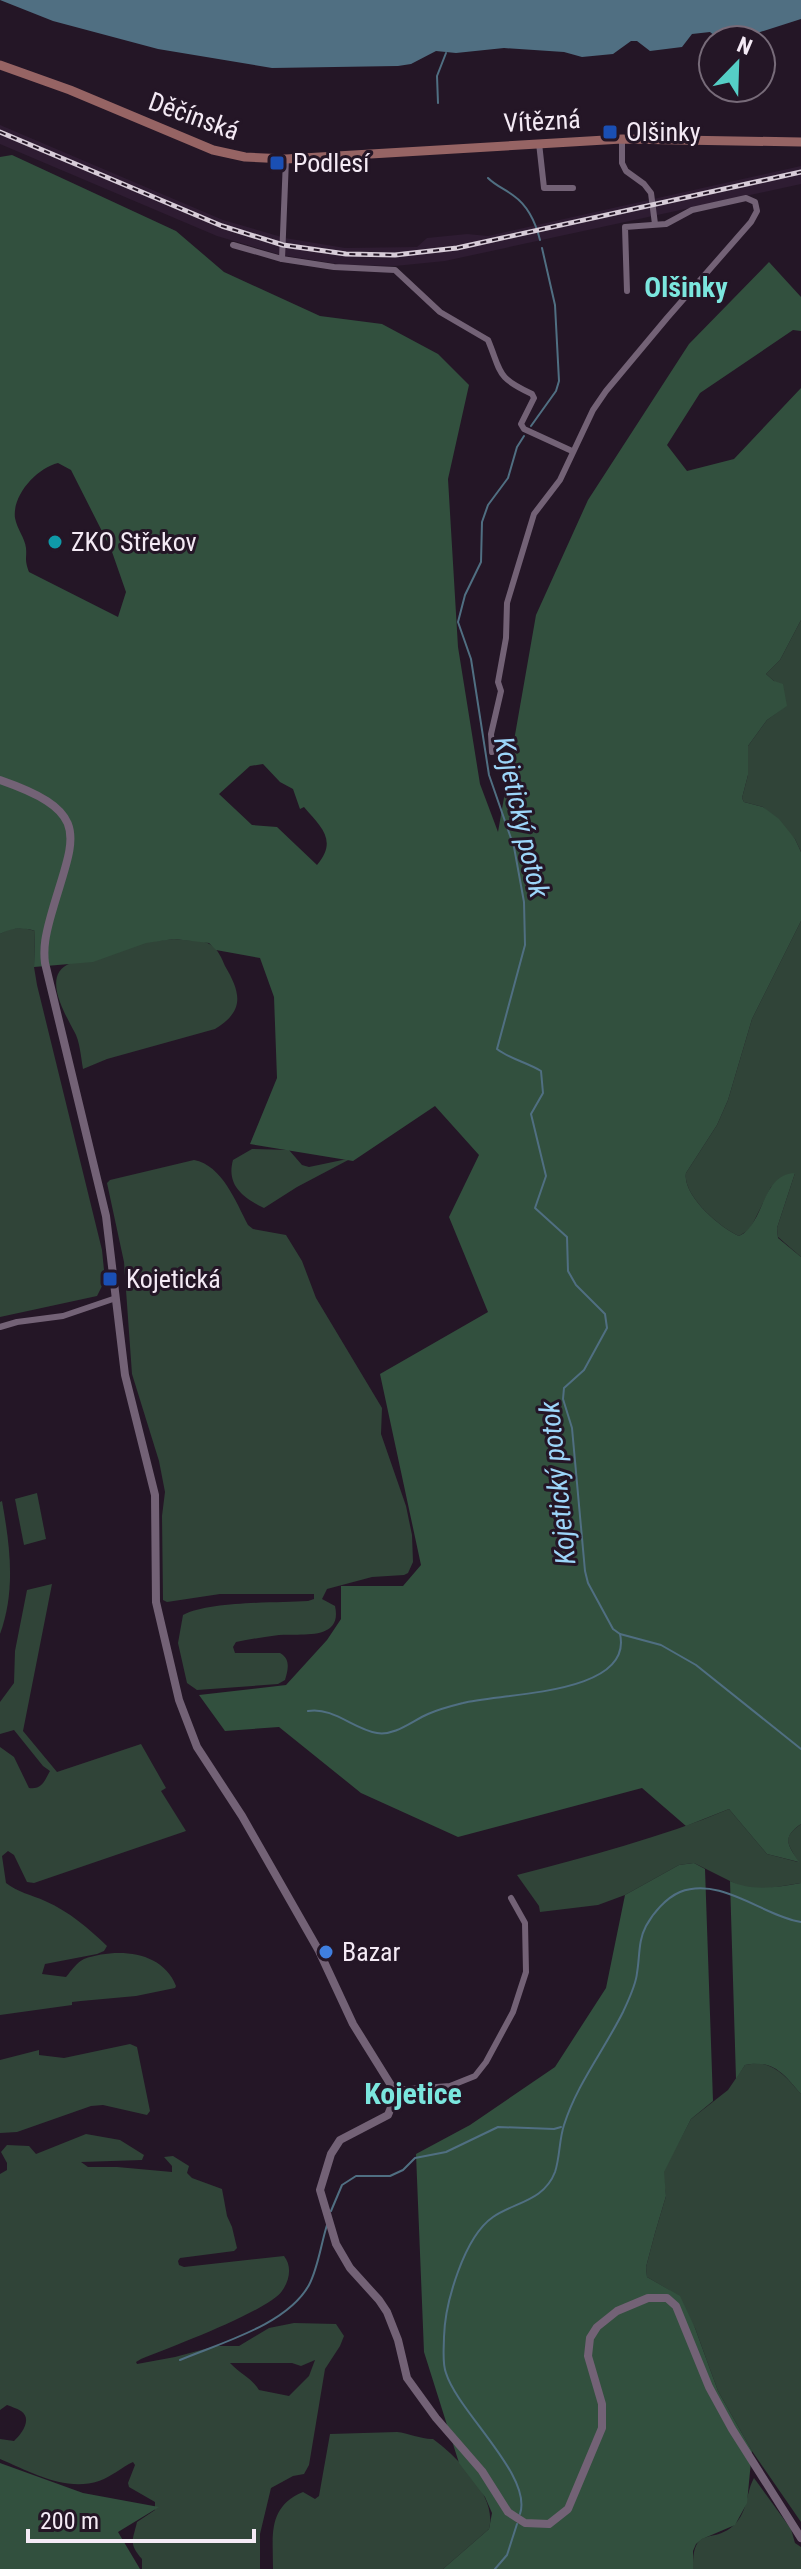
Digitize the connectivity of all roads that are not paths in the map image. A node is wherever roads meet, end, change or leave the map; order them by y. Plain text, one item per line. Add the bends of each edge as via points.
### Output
1 (0, 65) edge
2 (622, 139) junction
3 (801, 142) edge
4 (539, 143) junction
5 (478, 146) joint
6 (286, 159) junction
7 (573, 188) dead end
8 (655, 224) junction
9 (233, 245) dead end
10 (282, 259) junction
11 (627, 291) dead end
12 (572, 451) junction
13 (492, 752) dead end
14 (0, 780) edge
15 (116, 1298) junction
16 (0, 1327) edge
17 (511, 1898) dead end
18 (394, 2090) junction
19 (801, 2538) edge

1 - 6 main road, Děčínská via 213,150
2 - 3 main road, Vítězná
2 - 4 main road, Vítězná
2 - 8 street via 622,163 651,193
4 - 5 main road, Vítězná
4 - 7 street via 544,188
5 - 6 main road, Děčínská
6 - 10 street
8 - 11 street via 625,227
8 - 12 street via 746,198 755,202 757,211 606,391
9 - 10 street
10 - 12 street via 395,270 440,312 483,335 504,379 532,394 521,420 524,429
12 - 13 street via 560,480 534,514 512,581
14 - 15 street via 50,802 71,833 66,872 43,948 106,1216
15 - 16 street via 63,1316
15 - 18 street via 125,1375 155,1495 156,1602 179,1700 197,1747 242,1816
17 - 18 street via 525,1923 526,1972 513,2012 486,2062 475,2076 450,2086
18 - 19 street via 388,2115 340,2140 331,2154 320,2190 324,2206 350,2268 387,2312 407,2378 508,2512 525,2523 549,2524 568,2509 602,2428 602,2404 588,2356 590,2338 617,2311 648,2298 667,2298 676,2306 732,2429

